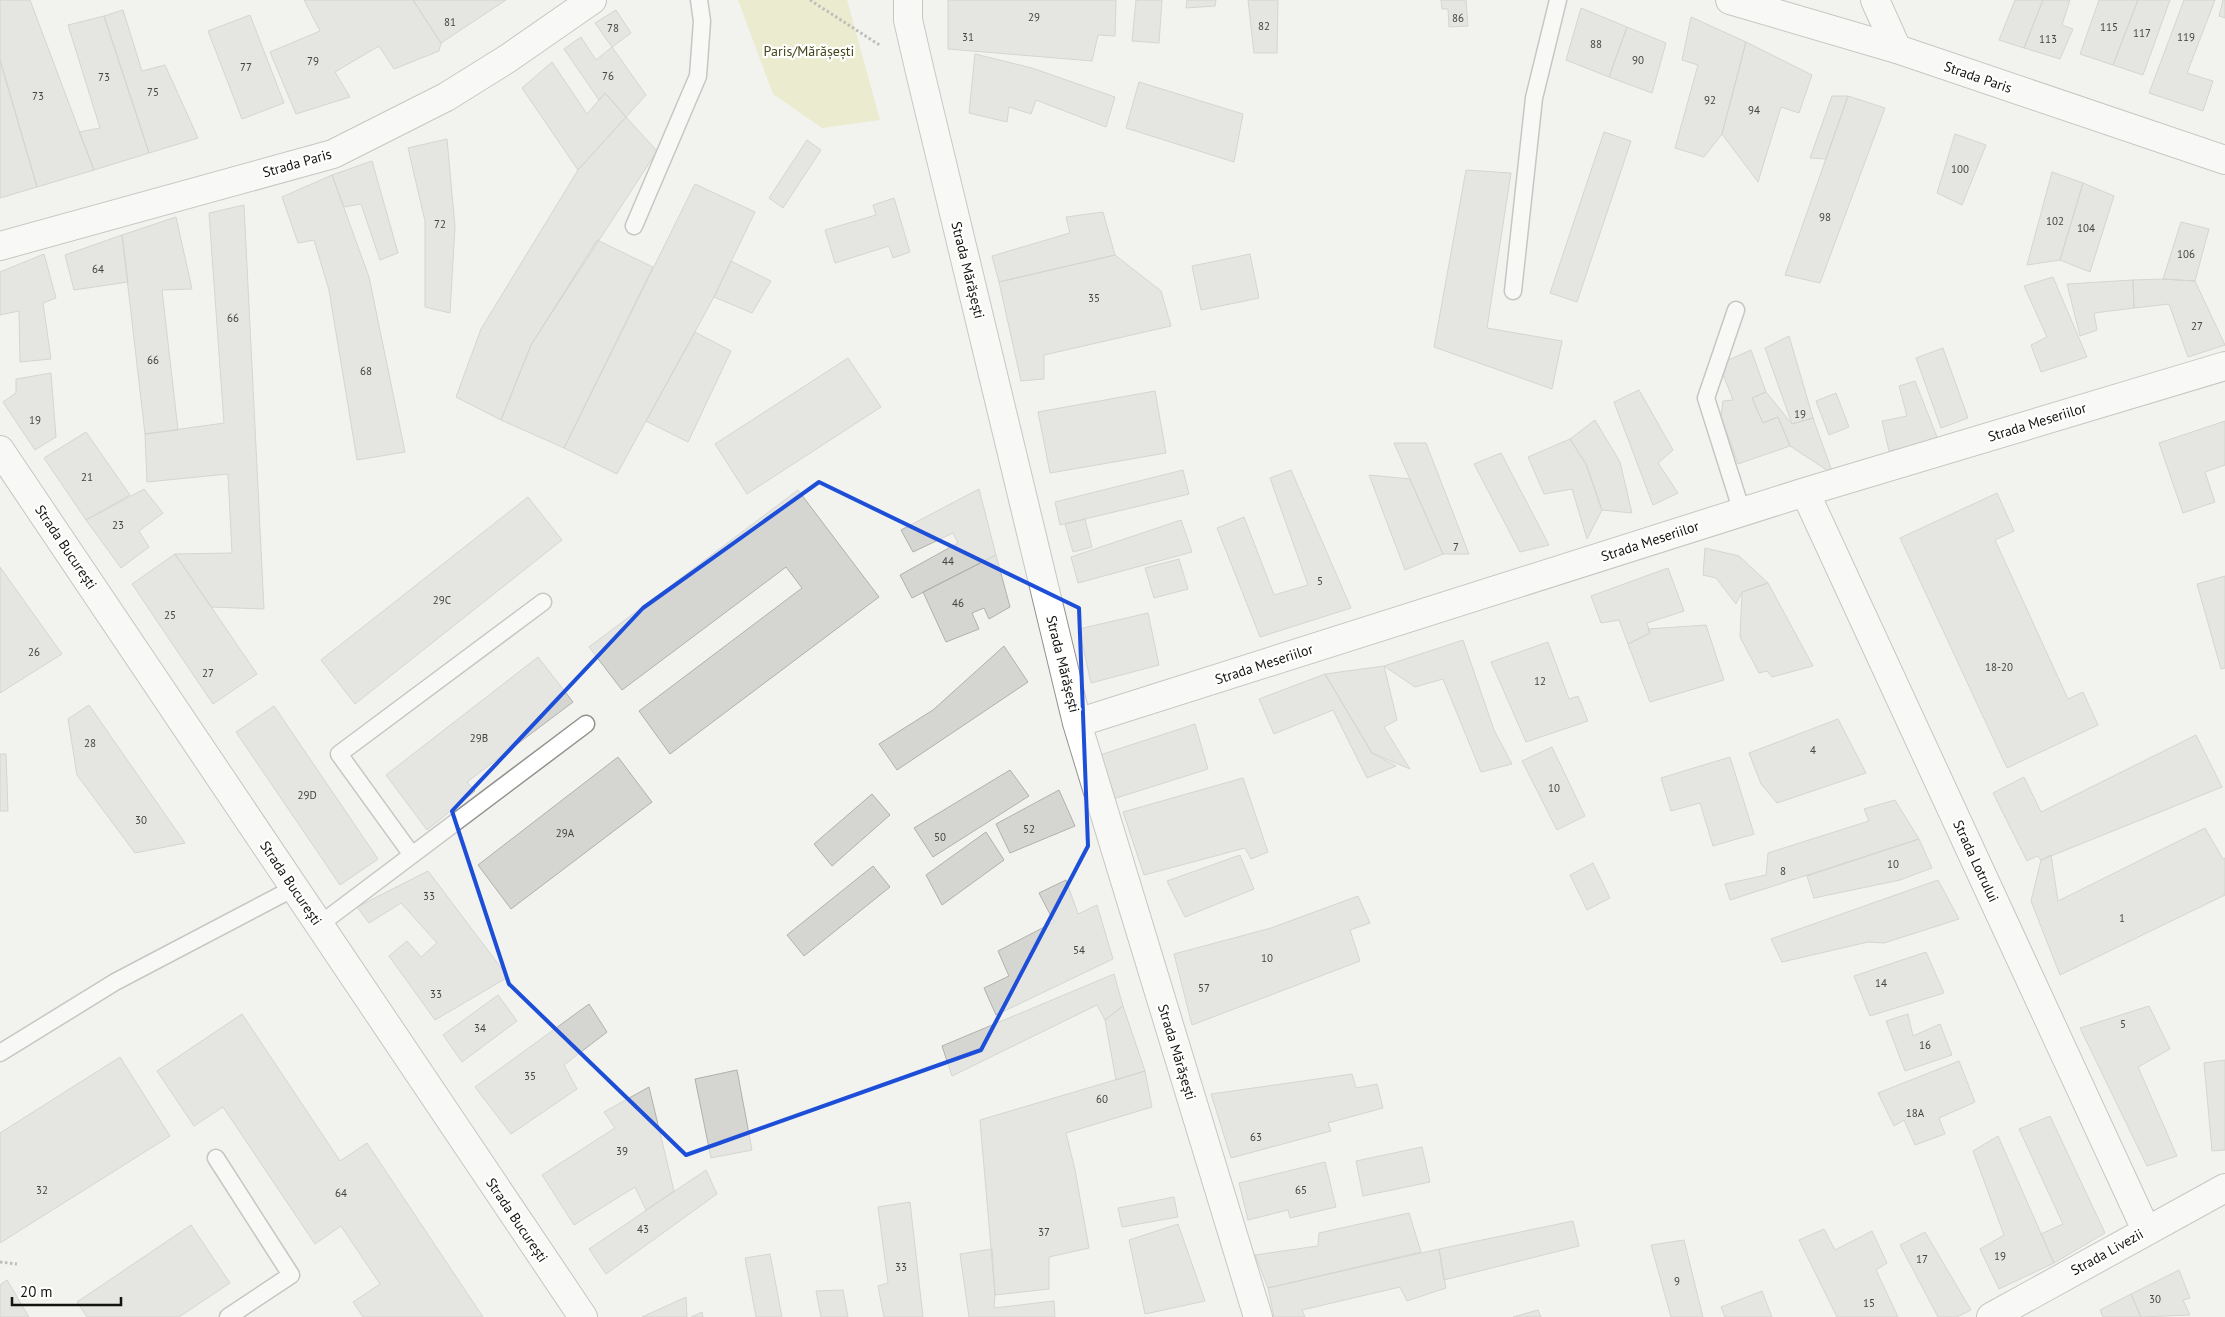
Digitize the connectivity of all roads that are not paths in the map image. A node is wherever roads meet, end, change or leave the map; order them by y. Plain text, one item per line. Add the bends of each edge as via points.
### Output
1 (592, 0) edge
2 (699, 0) edge
3 (908, 0) edge
4 (1558, 0) edge
5 (1730, 0) edge
6 (1875, 0) edge
7 (1897, 49) junction
8 (2225, 160) edge
9 (634, 226) dead end
10 (0, 246) edge
11 (1513, 291) dead end
12 (1736, 310) dead end
13 (2225, 366) edge
14 (5, 466) edge
15 (1805, 492) junction
16 (1742, 512) junction
17 (543, 602) dead end
18 (1077, 723) junction
19 (586, 724) dead end
20 (412, 855) junction
21 (294, 888) junction
22 (319, 925) junction
23 (0, 1053) edge
24 (216, 1158) dead end
25 (2225, 1188) edge
26 (2146, 1230) junction
27 (228, 1317) edge
28 (583, 1317) edge
29 (1258, 1317) edge
30 (1991, 1317) edge

1 - 10 street, Strada Paris via 446,97 333,154
2 - 9 lane via 702,21 698,76
3 - 18 street, Strada Mărășești via 908,20 920,72
4 - 11 lane via 1534,98
5 - 7 street, Strada Paris
6 - 7 street
7 - 8 street, Strada Paris
12 - 16 lane via 1706,398
13 - 15 street, Strada Meseriilor
14 - 21 street, Strada București
15 - 16 street, Strada Meseriilor
15 - 26 street, Strada Lotrului
16 - 18 street, Strada Meseriilor
17 - 20 lane via 339,754
18 - 29 street, Strada Mărășești
19 - 20 lane
20 - 22 lane
21 - 22 street, Strada București
21 - 23 lane via 115,982
22 - 28 street, Strada București
24 - 27 lane via 291,1275
25 - 26 street, Strada Livezii
26 - 30 street, Strada Livezii

